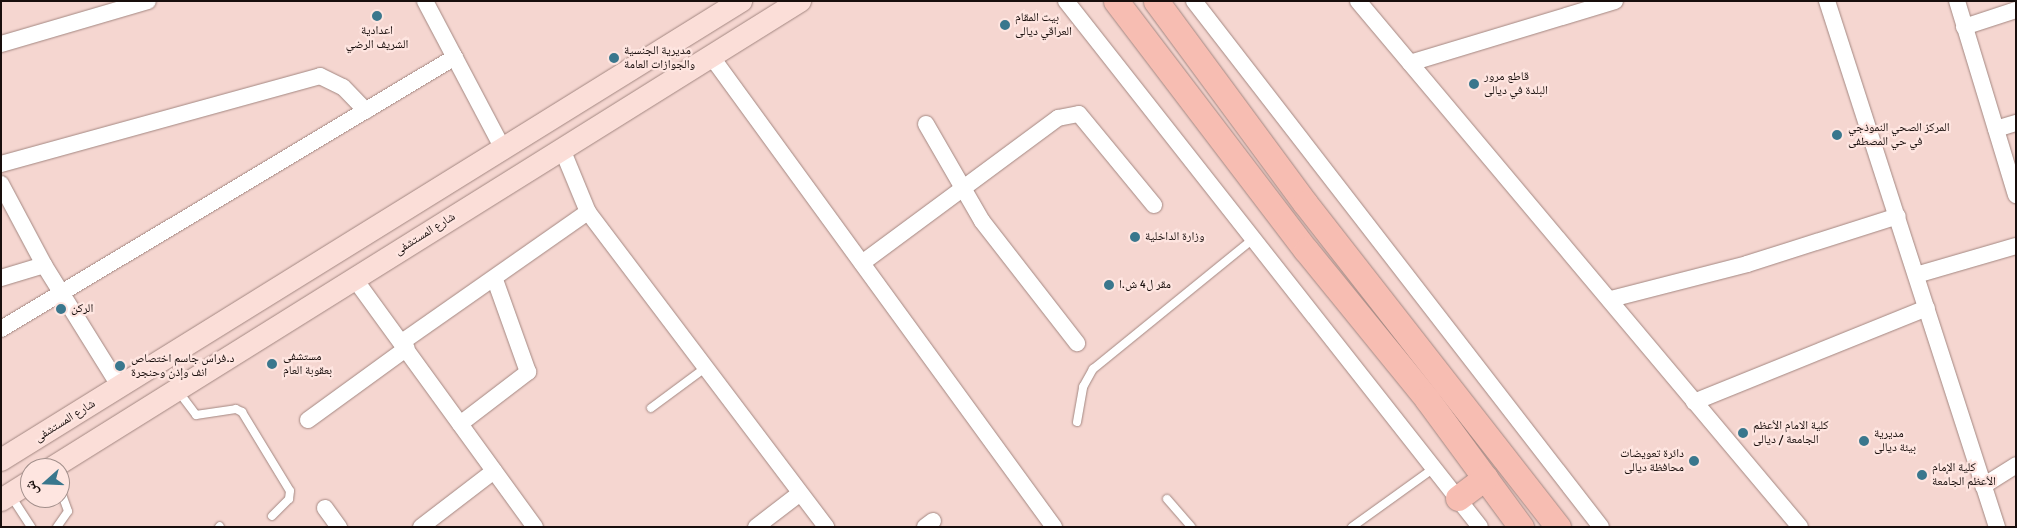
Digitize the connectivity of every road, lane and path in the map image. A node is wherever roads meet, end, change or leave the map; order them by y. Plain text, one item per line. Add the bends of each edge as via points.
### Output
1 (148, 1) edge
2 (425, 1) edge
3 (741, 1) edge
4 (800, 1) edge
5 (1066, 1) edge
6 (1116, 1) edge
7 (1156, 1) edge
8 (1194, 1) edge
9 (1358, 1) edge
10 (1615, 1) edge
11 (1827, 1) edge
12 (1957, 1) edge
13 (2016, 10) edge
14 (1964, 27) junction
15 (1, 44) edge
16 (711, 56) junction
17 (455, 57) junction
18 (1410, 63) junction
19 (366, 111) junction
20 (2016, 123) edge
21 (926, 124) dead end
22 (1996, 129) junction
23 (526, 134) junction
24 (503, 149) junction
25 (562, 149) junction
26 (542, 161) junction
27 (1, 164) edge
28 (1, 184) edge
29 (965, 190) junction
30 (2016, 195) edge
31 (413, 205) junction
32 (1154, 206) dead end
33 (588, 212) junction
34 (1898, 216) junction
35 (429, 231) junction
36 (1253, 239) junction
37 (2016, 246) edge
38 (862, 263) junction
39 (44, 265) junction
40 (1916, 275) junction
41 (1, 278) edge
42 (354, 278) junction
43 (495, 280) junction
44 (62, 296) junction
45 (1611, 299) junction
46 (1926, 308) junction
47 (1, 328) edge
48 (1078, 343) dead end
49 (404, 345) junction
50 (705, 368) junction
51 (120, 387) junction
52 (176, 390) junction
53 (1694, 402) junction
54 (652, 408) dead end
55 (308, 420) dead end
56 (1077, 422) dead end
57 (460, 424) junction
58 (68, 458) edge
59 (1, 460) edge
60 (2016, 465) edge
61 (1434, 468) junction
62 (494, 471) junction
63 (1485, 478) junction
64 (1983, 486) junction
65 (20, 488) edge
66 (799, 494) junction
67 (6, 497) edge
68 (1458, 498) junction
69 (1167, 500) dead end
70 (67, 508) edge
71 (325, 508) dead end
72 (272, 516) dead end
73 (31, 527) edge
74 (57, 527) edge
75 (339, 527) edge
76 (421, 527) edge
77 (535, 527) edge
78 (756, 527) edge
79 (826, 527) edge
80 (1054, 527) edge
81 (1191, 527) edge
82 (1352, 527) edge
83 (1480, 527) edge
84 (1521, 527) edge
85 (1558, 527) edge
86 (1600, 527) edge
87 (1800, 527) edge
88 (1997, 527) edge

1 - 15 street
2 - 17 street
3 - 23 street, شارع المستشفى
4 - 16 street, شارع المستشفى
5 - 36 street
6 - 63 main road
7 - 85 main road via 1305,203
8 - 86 street
9 - 18 street
10 - 18 street
11 - 34 street
12 - 14 street
13 - 14 street
14 - 22 street
16 - 25 street, شارع المستشفى
16 - 38 street
17 - 19 street
17 - 24 street
18 - 45 street
19 - 27 street via 343,87 320,76
19 - 44 street
20 - 22 street
21 - 29 street
22 - 30 street
23 - 24 street, شارع المستشفى
23 - 26 street
24 - 31 street, شارع المستشفى
25 - 26 street, شارع المستشفى
25 - 33 street
26 - 35 street, شارع المستشفى
28 - 39 street
29 - 32 street via 1058,118 1079,114
29 - 38 street
29 - 48 street via 982,221
31 - 35 street
31 - 51 street, شارع المستشفى
33 - 43 street
33 - 50 street
34 - 40 street
34 - 45 street via 1753,262
35 - 42 street, شارع المستشفى
36 - 56 lane via 1093,369 1083,387
36 - 61 street
37 - 40 street
38 - 80 street
39 - 41 street
39 - 44 street
40 - 46 street
42 - 49 street
42 - 52 street, شارع المستشفى
43 - 49 street
43 - 57 street via 528,372
44 - 47 street
44 - 51 street
45 - 53 street
46 - 53 street
46 - 64 street
49 - 55 street
49 - 57 street
50 - 54 lane
50 - 66 street
51 - 59 street, شارع المستشفى
52 - 58 street, شارع المستشفى
52 - 72 lane via 196,415 236,409 242,412 290,491 289,499
53 - 87 street
57 - 62 street
60 - 64 street
61 - 68 street
61 - 82 lane
62 - 76 street
62 - 77 street
63 - 68 main road
63 - 84 main road
64 - 88 street
65 - 67 street
66 - 78 street
66 - 79 street
67 - 73 lane
68 - 83 street
69 - 81 lane
70 - 74 lane
71 - 75 street

